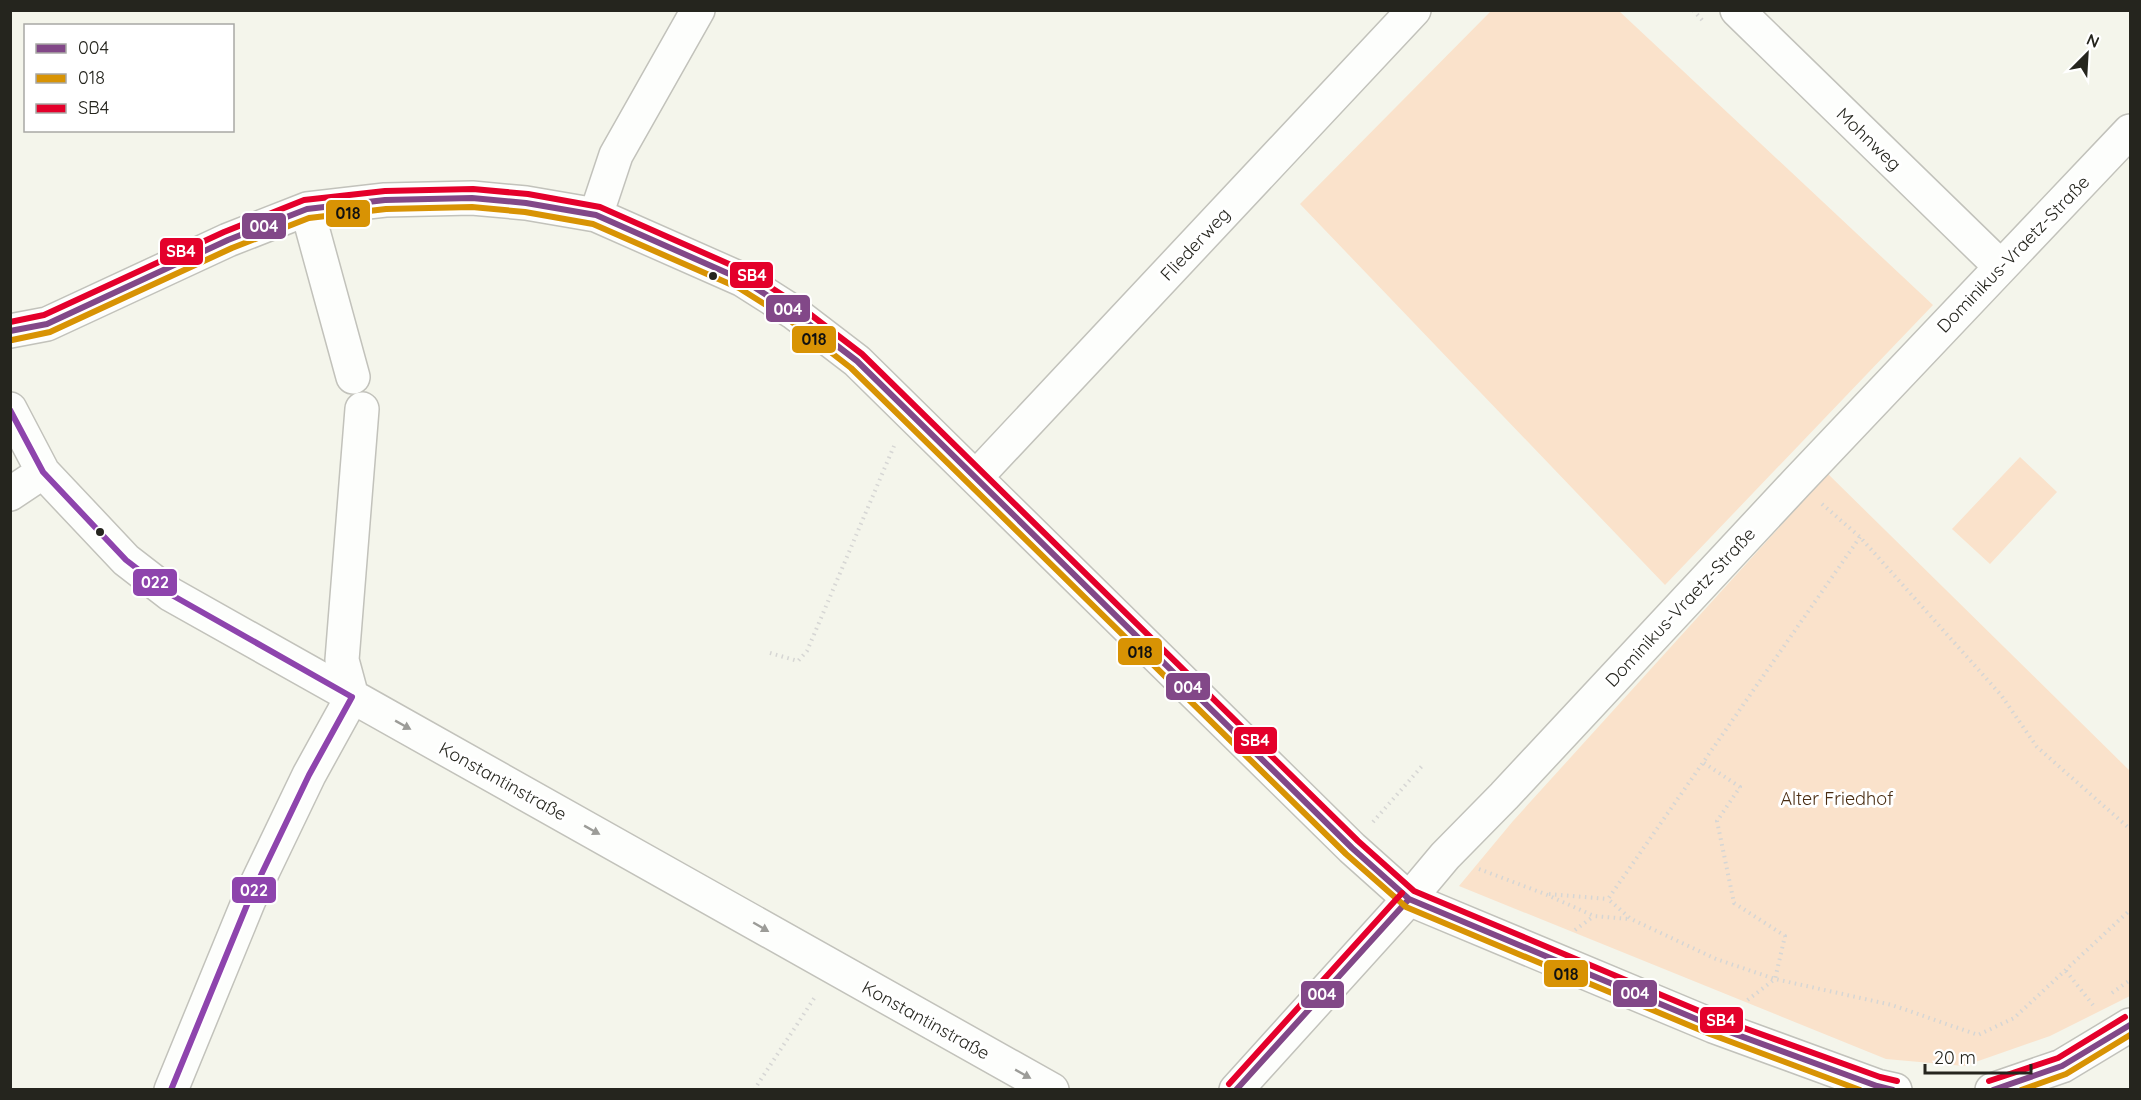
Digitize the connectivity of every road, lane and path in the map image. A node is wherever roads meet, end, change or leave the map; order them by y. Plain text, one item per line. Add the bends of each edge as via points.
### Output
1 (698, 10) edge
2 (1414, 10) edge
3 (1737, 10) edge
4 (2130, 131) edge
5 (307, 209) junction
6 (596, 215) junction
7 (2001, 267) junction
8 (10, 331) edge
9 (353, 377) dead end
10 (10, 409) edge
11 (362, 409) dead end
12 (909, 411) junction
13 (43, 472) junction
14 (976, 477) junction
15 (1797, 482) junction
16 (10, 494) edge
17 (1860, 537) junction
18 (770, 653) dead end
19 (352, 697) junction
20 (1704, 763) junction
21 (1422, 766) dead end
22 (2130, 829) edge
23 (1352, 848) junction
24 (1444, 856) junction
25 (1545, 894) junction
26 (1409, 899) junction
27 (1608, 899) junction
28 (2130, 910) edge
29 (1631, 919) junction
30 (833, 969) junction
31 (2066, 971) junction
32 (1775, 979) junction
33 (2130, 980) edge
34 (2111, 993) dead end
35 (2102, 999) dead end
36 (2130, 1025) edge
37 (171, 1089) edge
38 (754, 1089) edge
39 (1052, 1089) edge
40 (1236, 1089) edge
41 (1895, 1089) edge
42 (1992, 1089) edge

1 - 6 street via 616,156
2 - 14 street, Fliederweg
3 - 7 street, Mohnweg
4 - 7 street, Dominikus-Vraetz-Straße
5 - 6 street via 385,200 472,198
5 - 8 street via 228,240 47,324
5 - 9 street
6 - 12 street via 743,280 793,312 857,362
7 - 15 street, Dominikus-Vraetz-Straße
10 - 13 street, Konstantinstraße
11 - 19 street via 342,660
12 - 14 street
12 - 18 path via 807,651 798,661
13 - 16 street
13 - 19 street, Konstantinstraße via 126,560 170,594
14 - 23 street
15 - 17 path
15 - 24 street, Dominikus-Vraetz-Straße
17 - 20 path
17 - 22 path via 2001,695 2037,747
19 -> 30 street, Konstantinstraße
19 - 37 street via 309,775 249,900
20 - 27 path
20 - 32 path via 1740,787 1718,821 1734,903 1785,936
21 - 23 path
23 - 26 street
24 - 25 path
24 - 26 street, Dominikus-Vraetz-Straße
25 - 27 path
25 - 29 path via 1594,916
26 - 40 street, Dominikus-Vraetz-Straße
26 - 41 street via 1713,1026 1877,1086
27 - 29 path
28 - 31 path
29 - 32 path via 1716,959
30 - 38 path
30 -> 39 street, Konstantinstraße
31 - 32 path via 2014,1018 1977,1035 1892,1005
31 - 35 path via 2093,1006
33 - 34 path
36 - 42 street via 2062,1066

